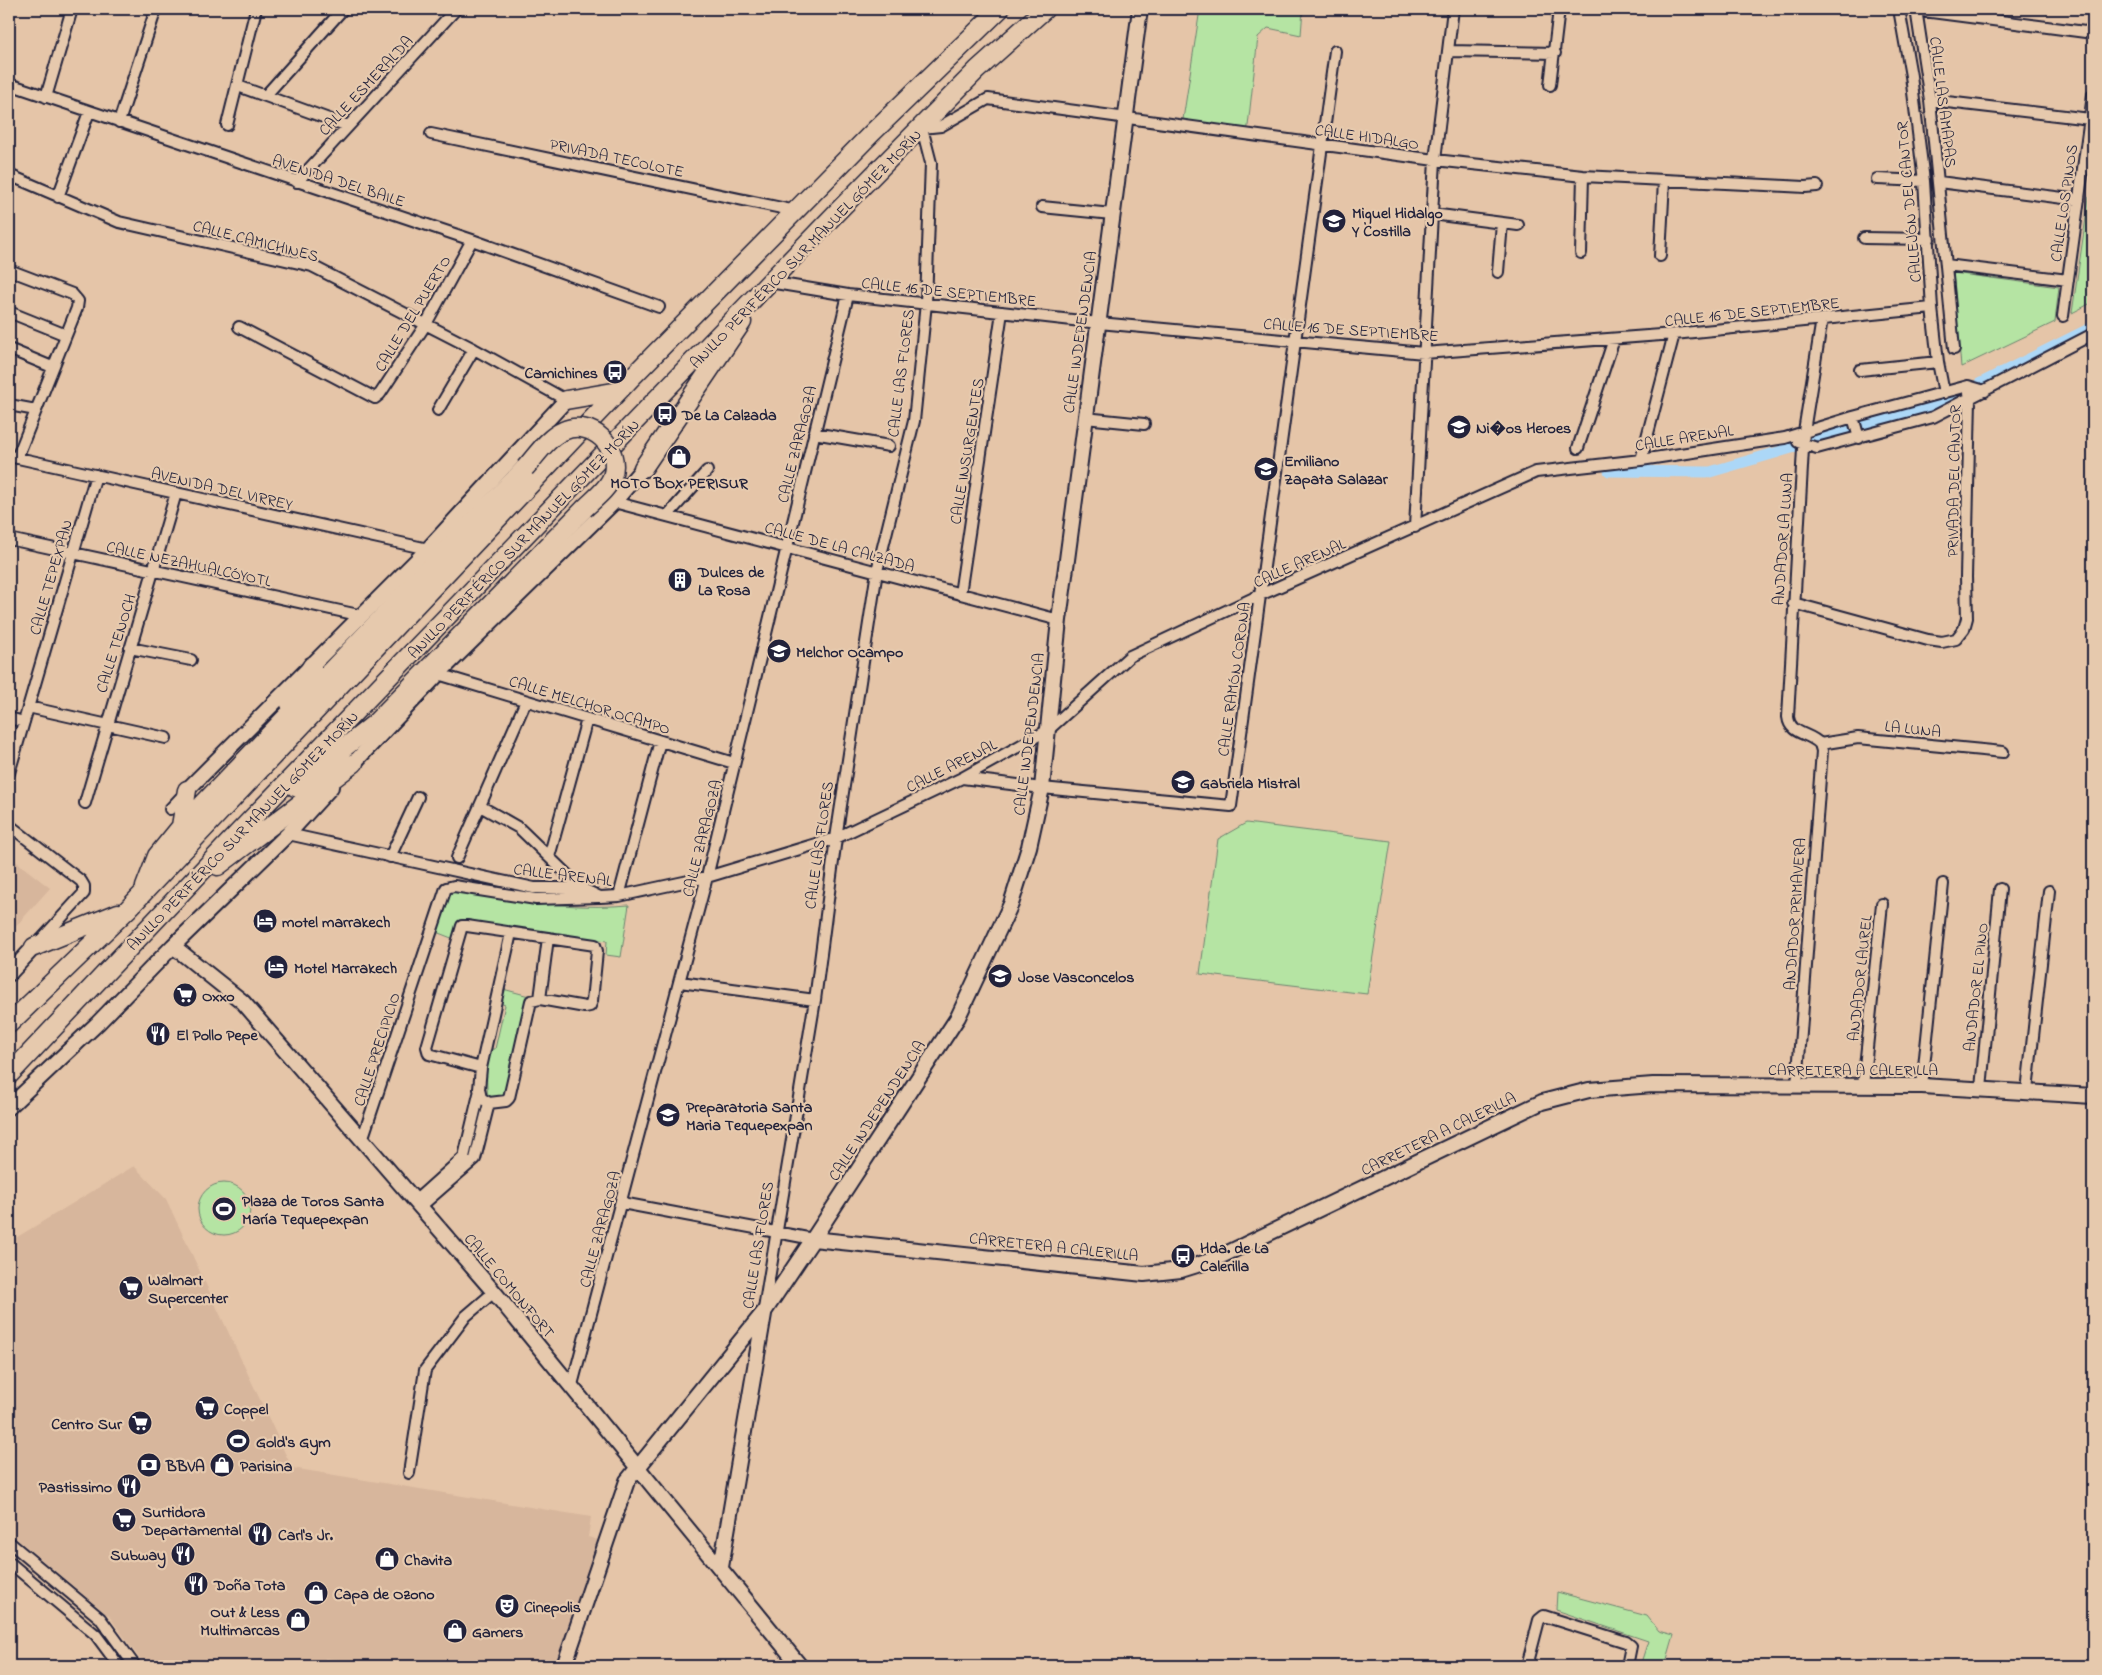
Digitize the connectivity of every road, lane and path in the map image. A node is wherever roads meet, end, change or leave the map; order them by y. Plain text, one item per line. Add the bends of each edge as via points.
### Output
1 (72, 9) edge
2 (156, 9) edge
3 (256, 9) edge
4 (343, 9) edge
5 (456, 9) edge
6 (1000, 9) edge
7 (1045, 9) edge
8 (1140, 9) edge
9 (1453, 9) edge
10 (1559, 9) edge
11 (1899, 9) edge
12 (1916, 9) edge
13 (2093, 33) edge
14 (1335, 51) dead end
15 (1448, 51) junction
16 (1555, 53) junction
17 (9, 84) edge
18 (1550, 84) dead end
19 (238, 86) junction
20 (266, 95) junction
21 (2093, 95) edge
22 (46, 97) junction
23 (1930, 100) junction
24 (89, 112) junction
25 (1124, 118) junction
26 (2090, 119) junction
27 (120, 122) junction
28 (227, 125) dead end
29 (348, 126) junction
30 (922, 128) junction
31 (431, 134) dead end
32 (1322, 145) junction
33 (1435, 160) junction
34 (9, 175) edge
35 (1584, 176) junction
36 (1877, 180) dead end
37 (1664, 181) junction
38 (1924, 181) junction
39 (297, 182) junction
40 (1939, 182) junction
41 (1817, 186) dead end
42 (58, 197) junction
43 (2079, 200) junction
44 (1042, 207) dead end
45 (796, 211) junction
46 (1112, 214) junction
47 (1432, 214) junction
48 (1502, 223) junction
49 (1518, 225) dead end
50 (1864, 238) dead end
51 (1928, 239) junction
52 (472, 240) junction
53 (1581, 253) dead end
54 (1660, 256) dead end
55 (1946, 265) junction
56 (9, 270) edge
57 (1498, 272) dead end
58 (2068, 280) junction
59 (770, 282) junction
60 (848, 295) junction
61 (926, 302) junction
62 (659, 307) dead end
63 (1932, 308) junction
64 (9, 312) edge
65 (1002, 312) junction
66 (2063, 316) dead end
67 (1822, 319) junction
68 (1099, 323) junction
69 (426, 324) junction
70 (239, 327) dead end
71 (1674, 334) junction
72 (2093, 334) edge
73 (66, 335) junction
74 (1614, 339) junction
75 (1295, 341) junction
76 (1954, 348) dead end
77 (9, 349) edge
78 (474, 349) junction
79 (1424, 353) junction
80 (1938, 362) junction
81 (52, 367) junction
82 (1860, 370) dead end
83 (1968, 386) junction
84 (619, 391) junction
85 (1985, 391) junction
86 (1944, 392) junction
87 (1970, 399) junction
88 (566, 400) junction
89 (9, 405) edge
90 (36, 410) junction
91 (438, 410) dead end
92 (1085, 418) junction
93 (1144, 424) dead end
94 (1856, 428) junction
95 (1804, 431) junction
96 (814, 433) junction
97 (1785, 438) junction
98 (1803, 444) junction
99 (890, 446) dead end
100 (1578, 448) dead end
101 (13, 457) edge
102 (1641, 460) junction
103 (643, 468) joint
104 (707, 471) dead end
105 (96, 475) junction
106 (176, 493) junction
107 (614, 502) junction
108 (667, 516) junction
109 (1415, 527) junction
110 (9, 539) edge
111 (786, 547) junction
112 (428, 549) junction
113 (73, 553) junction
114 (152, 571) junction
115 (877, 571) junction
116 (960, 594) junction
117 (1260, 595) junction
118 (1793, 602) junction
119 (363, 616) junction
120 (1059, 620) junction
121 (130, 648) junction
122 (192, 660) dead end
123 (312, 666) junction
124 (438, 674) junction
125 (526, 700) junction
126 (28, 707) junction
127 (9, 718) edge
128 (587, 719) junction
129 (24, 722) junction
130 (107, 724) junction
131 (277, 727) junction
132 (1048, 730) junction
133 (166, 738) dead end
134 (660, 741) junction
135 (1820, 744) junction
136 (2003, 752) dead end
137 (354, 763) junction
138 (734, 763) junction
139 (9, 773) edge
140 (962, 778) junction
141 (1042, 788) junction
142 (187, 790) junction
143 (418, 797) dead end
144 (85, 803) dead end
145 (480, 806) junction
146 (170, 809) dead end
147 (9, 825) edge
148 (181, 826) junction
149 (237, 834) junction
150 (288, 834) junction
151 (836, 838) junction
152 (390, 857) junction
153 (549, 857) junction
154 (457, 858) dead end
155 (707, 877) junction
156 (1943, 884) dead end
157 (581, 888) junction
158 (2000, 889) dead end
159 (2049, 892) dead end
160 (142, 894) junction
161 (620, 896) junction
162 (600, 897) junction
163 (174, 900) junction
164 (1882, 904) dead end
165 (128, 910) junction
166 (512, 933) junction
167 (548, 938) junction
168 (173, 946) junction
169 (34, 947) junction
170 (9, 974) edge
171 (680, 982) junction
172 (540, 999) junction
173 (815, 1000) junction
174 (9, 1024) edge
175 (28, 1055) junction
176 (481, 1068) junction
177 (9, 1075) edge
178 (1797, 1086) junction
179 (1863, 1086) junction
180 (1922, 1086) junction
181 (1981, 1088) junction
182 (9, 1089) edge
183 (2027, 1091) junction
184 (479, 1094) junction
185 (2093, 1096) edge
186 (489, 1103) junction
187 (9, 1107) edge
188 (362, 1140) junction
189 (622, 1203) junction
190 (417, 1204) junction
191 (776, 1233) junction
192 (813, 1239) junction
193 (494, 1292) junction
194 (764, 1312) junction
195 (572, 1385) junction
196 (637, 1468) junction
197 (409, 1473) dead end
198 (9, 1542) edge
199 (9, 1562) edge
200 (720, 1567) junction
201 (119, 1666) edge
202 (135, 1666) edge
203 (564, 1666) edge
204 (800, 1666) edge
205 (1527, 1666) edge
206 (1627, 1666) edge

1 - 22 street
2 - 27 street
3 - 19 street
4 - 20 street
5 - 29 street, CALLE ESMERALDA
6 - 45 highway, ANILLO PERIFÉRICO SUR MANUEL GÓMEZ MORÍN via 872,132
7 - 30 highway, ANILLO PERIFÉRICO SUR MANUEL GÓMEZ MORÍN via 978,70
8 - 25 street, CALLE INDEPENDENCIA
9 - 15 street
10 - 16 street
11 - 38 street, CALLEJÓN DEL CANTOR via 1912,76
12 - 13 street
12 - 23 street, CALLE LAS AMAPAS
14 - 32 street, CALLE RAMÓN CORONA
15 - 16 street
15 - 33 street
16 - 18 street
17 - 22 street, AVENIDA DEL BAILE
19 - 20 street
19 - 28 street
20 - 29 street
21 - 26 street, CALLE LOS PINOS
22 - 24 street, AVENIDA DEL BAILE
23 - 26 street
23 - 40 street, CALLE LAS AMAPAS
24 - 27 street, AVENIDA DEL BAILE
24 - 42 street
25 - 30 street, CALLE HIDALGO via 988,99 942,126
25 - 32 street, CALLE HIDALGO
25 - 46 street, CALLE INDEPENDENCIA
26 - 43 street, CALLE LOS PINOS
27 - 39 street, AVENIDA DEL BAILE
29 - 39 street, CALLE ESMERALDA
30 - 59 highway, ANILLO PERIFÉRICO SUR MANUEL GÓMEZ MORÍN
30 - 61 street, CALLE LAS FLORES via 931,163
31 - 45 street, PRIVADA TECOLOTE
32 - 33 street, CALLE HIDALGO
32 - 75 street, CALLE RAMÓN CORONA
33 - 35 street, CALLE HIDALGO
33 - 47 street
34 - 42 street, CALLE CAMICHINES
35 - 37 street, CALLE HIDALGO
35 - 53 street
36 - 38 street
37 - 41 street, CALLE HIDALGO
37 - 54 street
38 - 51 street, CALLEJÓN DEL CANTOR
39 - 52 street, AVENIDA DEL BAILE
40 - 43 street
40 - 55 street, CALLE LAS AMAPAS
42 - 69 street, CALLE CAMICHINES via 119,222 312,266
43 - 58 street, CALLE LOS PINOS
44 - 46 street
45 - 84 highway, ANILLO PERIFÉRICO SUR MANUEL GÓMEZ MORÍN
46 - 68 street, CALLE INDEPENDENCIA
47 - 48 street
47 - 79 street
48 - 49 street
48 - 57 street
50 - 51 street
51 - 63 street, CALLEJÓN DEL CANTOR
52 - 62 street, AVENIDA DEL BAILE
52 - 69 street, CALLE DEL PUERTO
55 - 58 street
55 - 76 street, CALLE LAS AMAPAS
56 - 73 street via 72,294 78,301 77,308
58 - 66 street, CALLE LOS PINOS
59 - 60 street, CALLE 16 DE SEPTIEMBRE
59 - 103 highway
59 - 149 highway, ANILLO PERIFÉRICO SUR MANUEL GÓMEZ MORÍN
60 - 61 street, CALLE 16 DE SEPTIEMBRE
60 - 96 street, CALLE ZARAGOZA
61 - 65 street, CALLE 16 DE SEPTIEMBRE
61 - 115 street, CALLE LAS FLORES via 914,421
63 - 67 street, CALLE 16 DE SEPTIEMBRE
63 - 80 street, CALLEJÓN DEL CANTOR
64 - 73 street
65 - 68 street, CALLE 16 DE SEPTIEMBRE
65 - 116 street, CALLE INSURGENTES
67 - 71 street, CALLE 16 DE SEPTIEMBRE
67 - 95 street, ANDADOR LA LUNA
68 - 75 street, CALLE 16 DE SEPTIEMBRE
68 - 92 street, CALLE INDEPENDENCIA
69 - 70 street, CALLE DEL PUERTO via 375,398
69 - 78 street, CALLE CAMICHINES
71 - 74 street, CALLE 16 DE SEPTIEMBRE
71 - 102 street
72 - 85 street, CALLE ARENAL
73 - 81 street
74 - 79 street, CALLE 16 DE SEPTIEMBRE
74 - 100 street
75 - 79 street, CALLE 16 DE SEPTIEMBRE
75 - 117 street, CALLE RAMÓN CORONA
77 - 81 street
78 - 88 street, CALLE CAMICHINES
78 - 91 street
79 - 109 street
80 - 82 street
80 - 86 street, CALLEJÓN DEL CANTOR
81 - 90 street
83 - 85 street
83 - 86 street, CALLE ARENAL
83 - 87 street, PRIVADA DEL CANTOR
84 - 88 highway
84 - 160 highway, ANILLO PERIFÉRICO SUR MANUEL GÓMEZ MORÍN
85 - 87 street, CALLE ARENAL
86 - 94 street, CALLE ARENAL
87 - 94 street, CALLE ARENAL via 1933,417
87 - 118 street, PRIVADA DEL CANTOR via 1967,618 1961,634 1949,641 1928,640
88 - 112 street
89 - 90 street
90 - 101 street
92 - 93 street
92 - 120 street, CALLE INDEPENDENCIA
94 - 95 street, CALLE ARENAL
94 - 98 street, CALLE ARENAL via 1817,448
95 - 97 street, CALLE ARENAL
95 - 98 street, ANDADOR LA LUNA
96 - 99 street
96 - 111 street, CALLE ZARAGOZA
97 - 98 street, CALLE ARENAL
97 - 102 street, CALLE ARENAL
98 - 118 street, ANDADOR LA LUNA
101 - 105 street, AVENIDA DEL VIRREY
102 - 109 street, CALLE ARENAL via 1536,472
103 - 107 street
104 - 108 street
105 - 106 street, AVENIDA DEL VIRREY
105 - 113 street, CALLE TEPEXPAN
106 - 112 street, AVENIDA DEL VIRREY
106 - 114 street, CALLE TENOCH
107 - 108 street, CALLE DE LA CALZADA
107 - 124 street
108 - 111 street, CALLE DE LA CALZADA
109 - 117 street, CALLE ARENAL
110 - 113 street, CALLE NEZAHUALCÓYOTL
111 - 115 street, CALLE DE LA CALZADA
111 - 138 street, CALLE ZARAGOZA
112 - 119 street
113 - 114 street, CALLE NEZAHUALCÓYOTL
113 - 126 street, CALLE TEPEXPAN
114 - 119 street, CALLE NEZAHUALCÓYOTL
114 - 121 street, CALLE TENOCH
115 - 116 street, CALLE DE LA CALZADA
115 - 151 street, CALLE LAS FLORES
116 - 120 street, CALLE DE LA CALZADA
117 - 132 street, CALLE ARENAL via 1130,656
117 - 141 street, CALLE RAMÓN CORONA via 1231,806
118 - 135 street, ANDADOR LA LUNA via 1789,725
119 - 123 street
120 - 132 street, CALLE INDEPENDENCIA
121 - 122 street
121 - 130 street, CALLE TENOCH
123 - 131 highway
123 - 142 street
124 - 125 street, CALLE MELCHOR OCAMPO
124 - 137 street
125 - 128 street, CALLE MELCHOR OCAMPO
125 - 145 street
126 - 129 street, CALLE TEPEXPAN
126 - 130 street
127 - 129 street
128 - 134 street, CALLE MELCHOR OCAMPO
128 - 153 street
129 - 139 street, CALLE TEPEXPAN
130 - 133 street
130 - 144 street, CALLE TENOCH
131 - 148 highway
131 - 149 highway, bridge via 563,431 581,428 598,434 610,448 614,460 609,484 374,724
132 - 140 street, CALLE ARENAL
132 - 141 street, CALLE INDEPENDENCIA
134 - 138 street, CALLE MELCHOR OCAMPO
134 - 161 street
135 - 136 street, LA LUNA via 1858,738
135 - 178 street, ANDADOR PRIMAVERA
137 - 150 street
137 - 163 highway
138 - 155 street, CALLE ZARAGOZA
140 - 141 street
140 - 151 street, CALLE ARENAL
141 - 192 street, CALLE INDEPENDENCIA via 1029,847 1011,904 958,1017
142 - 146 street
142 - 148 highway
143 - 152 street
145 - 153 street via 519,828
145 - 154 street
147 - 169 street via 84,886 84,893
148 - 160 highway via 157,856
149 - 163 highway, ANILLO PERIFÉRICO SUR MANUEL GÓMEZ MORÍN
150 - 152 street, CALLE ARENAL
150 - 168 street
151 - 155 street, CALLE ARENAL
151 - 173 street, CALLE LAS FLORES
152 - 157 street, CALLE ARENAL via 534,888
153 - 157 street
155 - 161 street, CALLE ARENAL
155 - 171 street, CALLE ZARAGOZA
156 - 180 street
157 - 162 street, CALLE ARENAL
158 - 181 street, ANDADOR EL PINO
159 - 183 street
160 - 165 highway, ANILLO PERIFÉRICO SUR MANUEL GÓMEZ MORÍN
161 - 162 street, CALLE ARENAL
162 - 188 street, CALLE PRECIPICIO via 536,899 454,886 446,888
163 - 175 highway, ANILLO PERIFÉRICO SUR MANUEL GÓMEZ MORÍN
164 - 179 street, ANDADOR LAUREL
165 - 169 highway
165 - 174 highway, ANILLO PERIFÉRICO SUR MANUEL GÓMEZ MORÍN
166 - 167 street
166 - 176 street
166 - 176 street via 462,926 427,1047 430,1055
167 - 172 street
167 - 172 street via 596,946 592,1001 585,1007
168 - 187 street
168 - 188 street, CALLE COMONFORT via 243,1002
169 - 170 street
171 - 173 street
171 - 189 street, CALLE ZARAGOZA
172 - 186 street via 530,1003 508,1098 502,1103
173 - 191 street, CALLE LAS FLORES
175 - 177 highway, ANILLO PERIFÉRICO SUR MANUEL GÓMEZ MORÍN
175 - 182 highway
176 - 184 street
178 - 179 street, CARRETERA A CALERILLA
178 - 192 street, CARRETERA A CALERILLA via 1653,1085 1589,1090 1542,1102 1213,1260 1181,1270 1144,1274
179 - 180 street, CARRETERA A CALERILLA
180 - 181 street, CARRETERA A CALERILLA
181 - 183 street, CARRETERA A CALERILLA
183 - 185 street, CARRETERA A CALERILLA
184 - 186 street
184 - 190 street via 464,1157
186 - 190 street via 475,1160
188 - 190 street, CALLE COMONFORT
189 - 191 street
189 - 195 street, CALLE ZARAGOZA
190 - 193 street, CALLE COMONFORT
191 - 192 street
191 - 194 street, CALLE LAS FLORES
192 - 194 street, CALLE INDEPENDENCIA
193 - 195 street, CALLE COMONFORT
193 - 197 street via 466,1316 425,1370
194 - 196 street, CALLE INDEPENDENCIA
194 - 200 street, CALLE LAS FLORES
195 - 196 street, CALLE COMONFORT
196 - 200 street, CALLE COMONFORT
196 - 203 street, CALLE INDEPENDENCIA via 627,1480
198 - 202 street via 100,1618
199 - 201 street via 96,1635
200 - 204 street, CALLE COMONFORT
205 - 206 street via 1539,1620 1544,1616 1626,1642 1631,1646

